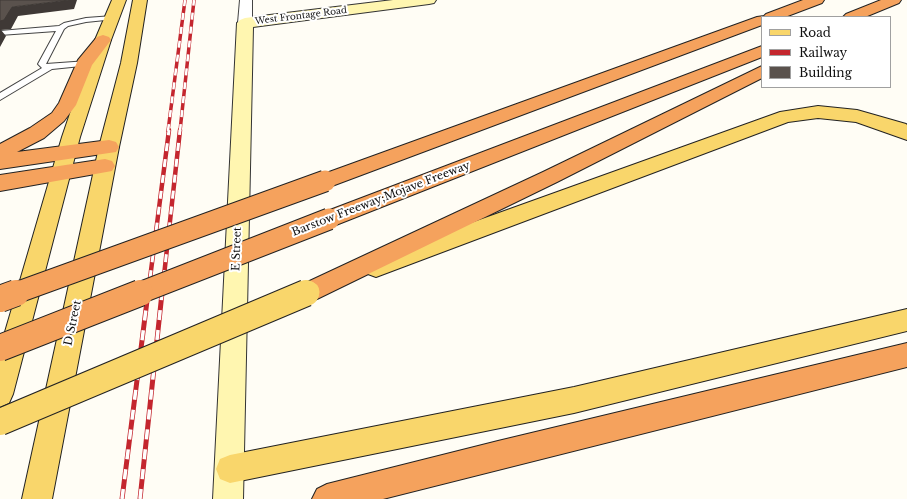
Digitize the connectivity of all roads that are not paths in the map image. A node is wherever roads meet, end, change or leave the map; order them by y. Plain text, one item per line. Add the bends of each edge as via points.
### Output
1 (119, 0) edge
2 (140, 0) edge
3 (246, 0) edge
4 (429, 0) edge
5 (817, 0) edge
6 (894, 0) edge
7 (907, 5) edge
8 (774, 16) edge
9 (853, 16) edge
10 (882, 16) edge
11 (113, 18) junction
12 (761, 20) edge
13 (245, 23) junction
14 (61, 28) junction
15 (0, 33) edge
16 (102, 40) joint
17 (761, 51) edge
18 (90, 63) junction
19 (50, 67) junction
20 (761, 72) edge
21 (0, 97) edge
22 (907, 133) edge
23 (0, 151) edge
24 (107, 157) junction
25 (0, 162) edge
26 (64, 163) junction
27 (0, 183) edge
28 (334, 281) junction
29 (0, 300) edge
30 (907, 320) edge
31 (0, 348) edge
32 (907, 355) edge
33 (0, 394) edge
34 (0, 422) edge
35 (230, 469) junction
36 (37, 499) edge
37 (228, 499) edge
38 (327, 499) edge

1 - 11 main road
2 - 24 main road, D Street via 129,63
3 - 13 street, E Street
4 - 13 street, West Frontage Road
5 - 8 highway
6 - 9 highway
7 - 10 highway
11 - 14 lane via 76,21
11 - 16 main road
12 - 29 highway, bridge
13 - 35 street, E Street
14 - 15 lane
14 - 19 lane via 42,64
16 - 18 highway
17 - 31 highway, Barstow Freeway;Mojave Freeway, bridge
18 - 19 lane
18 - 23 highway via 67,106 58,117 37,133
18 - 26 main road
19 - 21 lane
20 - 28 highway
22 - 28 main road via 857,116 818,112 786,116
24 - 26 highway
24 - 36 main road, D Street
25 - 26 highway
26 - 27 highway
26 - 33 main road
28 - 34 main road, bridge
30 - 35 main road via 574,400
32 - 38 highway
35 - 37 street, E Street

